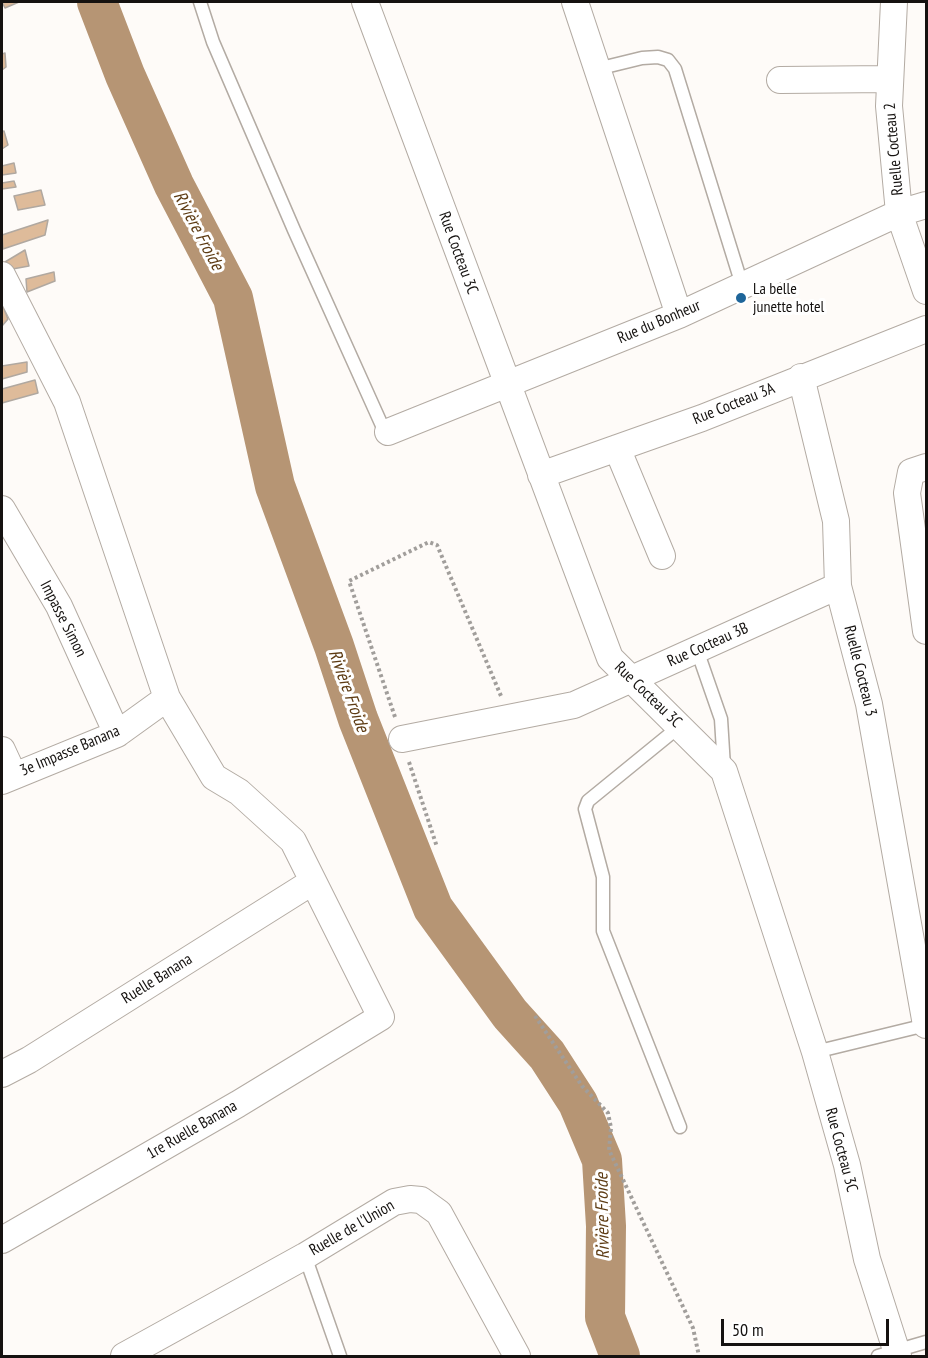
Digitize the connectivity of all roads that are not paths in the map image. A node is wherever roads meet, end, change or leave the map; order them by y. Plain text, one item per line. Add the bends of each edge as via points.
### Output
1 (200, 2) edge
2 (365, 2) edge
3 (574, 2) edge
4 (897, 3) edge
5 (597, 69) junction
6 (890, 79) junction
7 (780, 80) dead end
8 (927, 205) edge
9 (899, 213) junction
10 (2, 275) edge
11 (742, 285) junction
12 (927, 291) edge
13 (679, 315) junction
14 (927, 329) edge
15 (801, 377) junction
16 (506, 383) junction
17 (388, 432) joint
18 (617, 448) junction
19 (919, 470) edge
20 (541, 475) junction
21 (2, 509) edge
22 (662, 556) dead end
23 (838, 586) junction
24 (927, 631) edge
25 (697, 650) junction
26 (630, 680) junction
27 (166, 698) junction
28 (680, 726) junction
29 (117, 734) junction
30 (402, 739) road end
31 (2, 750) edge
32 (724, 771) junction
33 (8, 778) edge
34 (312, 882) junction
35 (921, 964) edge
36 (926, 1025) edge
37 (815, 1052) junction
38 (2, 1074) edge
39 (680, 1127) dead end
40 (2, 1240) edge
41 (305, 1256) junction
42 (927, 1342) edge
43 (152, 1350) edge
44 (891, 1355) edge
45 (124, 1356) edge
46 (340, 1356) edge
47 (517, 1356) edge

1 - 17 lane via 213,42 290,220
2 - 16 street, Rue Cocteau 3C
3 - 5 street
4 - 6 street, Ruelle Cocteau 2
5 - 11 lane via 658,57 668,60 675,69
5 - 13 street
6 - 7 street
6 - 9 street, Ruelle Cocteau 2
8 - 9 street, Rue du Bonheur
9 - 11 street, Rue du Bonheur
9 - 12 street, Ruelle Cocteau 2
10 - 27 street via 67,402
11 - 13 street, Rue du Bonheur
13 - 16 street, Rue du Bonheur
14 - 15 street, Rue Cocteau 3A
15 - 18 street, Rue Cocteau 3A
15 - 23 street, Ruelle Cocteau 3 via 836,521
16 - 17 street, Rue du Bonheur
16 - 20 street, Rue Cocteau 3C
18 - 20 street, Rue Cocteau 3A
18 - 22 street
19 - 24 street via 907,493
20 - 26 street, Rue Cocteau 3C via 610,658
21 - 29 street, Impasse Simon via 60,606
23 - 25 street, Rue Cocteau 3B
23 - 35 street, Ruelle Cocteau 3 via 869,704
25 - 26 street, Rue Cocteau 3B
25 - 32 lane via 721,719
26 - 28 street, Rue Cocteau 3C
26 - 30 street, Rue Cocteau 3B via 574,705
27 - 29 street, 3e Impasse Banana
27 - 34 street via 214,777 239,792 293,841
28 - 32 street, Rue Cocteau 3C
28 - 39 lane via 588,801 585,809 603,877 603,931
29 - 33 street, 3e Impasse Banana
31 - 33 street
32 - 37 street, Rue Cocteau 3C
34 - 38 street, Ruelle Banana
34 - 40 street, 1re Ruelle Banana via 381,1017
35 - 36 street, Ruelle Cocteau 3
36 - 37 lane
37 - 44 street, Rue Cocteau 3C via 847,1165
41 - 43 street, Ruelle de l'Union
41 - 46 lane
41 - 47 street, Ruelle de l'Union via 394,1202 421,1200 439,1213
42 - 44 lane
43 - 45 street, Ruelle de l'Union

